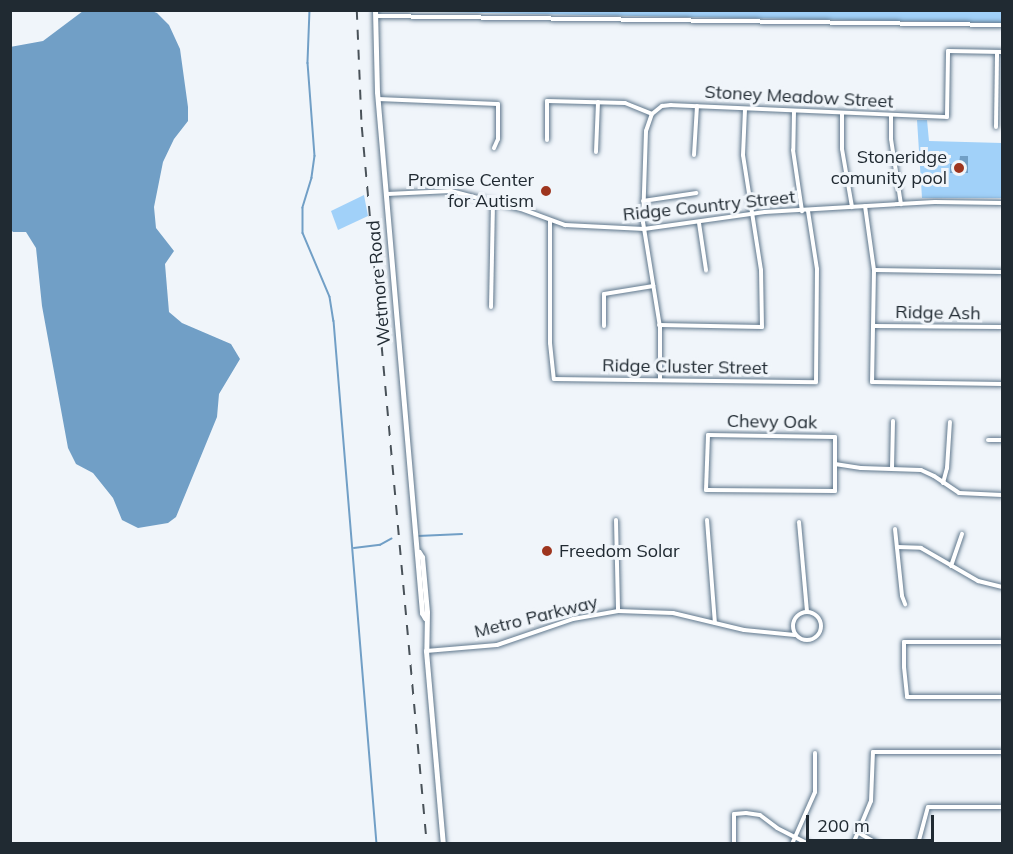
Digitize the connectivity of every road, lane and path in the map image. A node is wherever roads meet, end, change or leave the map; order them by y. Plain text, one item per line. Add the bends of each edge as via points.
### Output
1 (376, 13) edge
2 (1002, 25) edge
3 (1000, 52) edge
4 (378, 99) junction
5 (598, 102) junction
6 (697, 106) junction
7 (745, 108) junction
8 (794, 111) junction
9 (842, 113) junction
10 (652, 114) junction
11 (891, 115) junction
12 (996, 127) dead end
13 (547, 140) dead end
14 (494, 148) dead end
15 (596, 152) dead end
16 (694, 154) dead end
17 (696, 193) dead end
18 (387, 194) junction
19 (493, 201) junction
20 (643, 201) junction
21 (1002, 203) edge
22 (901, 204) junction
23 (865, 206) junction
24 (852, 207) junction
25 (805, 210) junction
26 (753, 214) junction
27 (550, 220) junction
28 (699, 223) junction
29 (644, 230) junction
30 (706, 270) dead end
31 (874, 270) junction
32 (1002, 272) edge
33 (653, 286) junction
34 (491, 307) dead end
35 (659, 325) junction
36 (604, 326) dead end
37 (873, 326) junction
38 (1002, 327) edge
39 (660, 380) junction
40 (1002, 384) edge
41 (893, 421) dead end
42 (950, 422) dead end
43 (988, 440) dead end
44 (1002, 440) edge
45 (835, 464) junction
46 (892, 469) junction
47 (943, 483) junction
48 (1002, 495) edge
49 (616, 520) dead end
50 (707, 520) dead end
51 (799, 522) dead end
52 (895, 529) dead end
53 (962, 534) dead end
54 (897, 547) junction
55 (951, 566) junction
56 (1002, 587) edge
57 (905, 604) dead end
58 (618, 611) junction
59 (807, 612) junction
60 (715, 623) junction
61 (795, 634) junction
62 (1002, 642) edge
63 (426, 651) junction
64 (1002, 697) edge
65 (1002, 752) edge
66 (815, 753) dead end
67 (1002, 807) edge
68 (859, 833) junction
69 (793, 836) junction
70 (443, 843) edge
71 (734, 843) edge
72 (792, 843) edge
73 (808, 843) edge
74 (853, 843) edge
75 (878, 843) edge
76 (918, 843) edge

1 - 2 street
1 - 4 main road, Wetmore Road
3 - 11 street, Stoney Meadow Street via 948,51 947,117
3 - 12 street
4 - 14 street via 498,104 498,139
4 - 18 main road, Wetmore Road
5 - 10 street via 634,105
5 - 13 street via 547,100
5 - 15 street
6 - 7 street, Stoney Meadow Street
6 - 10 street, Stoney Meadow Street via 662,106
6 - 16 street
7 - 8 street, Stoney Meadow Street
7 - 26 street via 743,155
8 - 9 street, Stoney Meadow Street
8 - 25 street via 793,150
9 - 11 street, Stoney Meadow Street
9 - 24 street via 842,149
10 - 20 street via 647,124
11 - 22 street
17 - 20 street
18 - 19 street, Ridge Country Street via 442,190
18 - 63 main road, Wetmore Road
19 - 27 street, Ridge Country Street
19 - 34 street
20 - 29 street
21 - 22 street, Ridge Country Street
22 - 23 street, Ridge Country Street
23 - 24 street, Ridge Country Street
23 - 31 street
24 - 25 street, Ridge Country Street
25 - 26 street, Ridge Country Street
25 - 39 street, Ridge Cluster Street via 817,269 816,382
26 - 28 street, Ridge Country Street
26 - 35 street via 762,277 762,327
27 - 29 street, Ridge Country Street via 588,229
27 - 39 street, Ridge Cluster Street via 550,343 554,379
28 - 29 street, Ridge Country Street
28 - 30 street
29 - 33 street
31 - 32 street
31 - 37 street
33 - 35 street
33 - 36 street via 604,294
35 - 39 street
37 - 38 street, Ridge Ash
37 - 40 street via 872,382
41 - 46 street
42 - 47 street
43 - 44 street
45 - 45 street, Chevy Oak via 835,491 706,490 708,435 836,437
45 - 46 street
46 - 47 street via 921,470
47 - 48 street via 959,493
49 - 58 street
50 - 60 street
51 - 59 street
52 - 54 street
53 - 55 street
54 - 55 street via 921,548
54 - 57 street
55 - 56 street via 978,581
58 - 60 street, Metro Parkway via 673,613
58 - 63 street, Metro Parkway via 573,619 497,645
59 - 61 street via 793,622
59 - 61 street via 818,617 820,633 810,640
60 - 61 street, Metro Parkway
62 - 64 street via 904,642 907,697
63 - 70 main road, Wetmore Road
65 - 68 street via 873,752 872,801
66 - 69 street via 815,792
67 - 76 street via 928,807
68 - 74 street
68 - 75 street
69 - 71 street via 760,815 734,814
69 - 72 street
69 - 73 street

